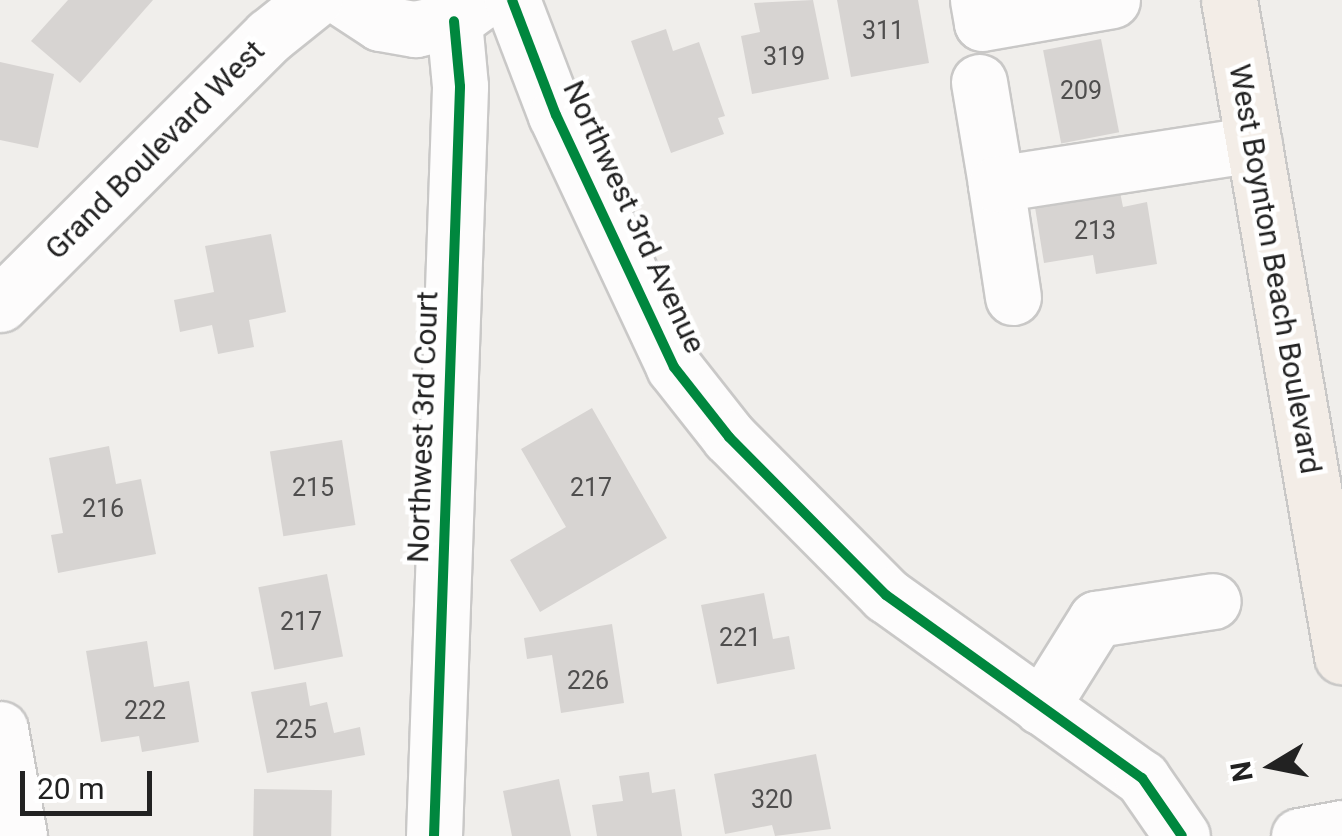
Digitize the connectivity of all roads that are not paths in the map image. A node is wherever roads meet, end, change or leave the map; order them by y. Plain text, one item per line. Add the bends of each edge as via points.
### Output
1 (314, 0) edge
2 (345, 0) edge
3 (512, 0) edge
4 (978, 0) edge
5 (1112, 0) edge
6 (1229, 0) edge
7 (468, 10) edge
8 (979, 82) dead end
9 (1254, 144) junction
10 (996, 184) junction
11 (1013, 297) dead end
12 (0, 304) edge
13 (1213, 600) dead end
14 (1342, 656) edge
15 (1041, 706) junction
16 (0, 729) edge
17 (1342, 828) edge
18 (19, 836) edge
19 (434, 836) edge
20 (1182, 836) edge
21 (1299, 836) edge

1 - 12 street, Grand Boulevard West via 269,36
2 - 7 street via 380,23 415,29
3 - 15 street, Northwest 3rd Avenue via 556,115 674,367 820,535 956,650
4 - 5 street via 982,23
6 - 9 main road, West Boynton Beach Boulevard
7 - 19 street, Northwest 3rd Court
8 - 10 street
9 - 10 street
9 - 14 main road, West Boynton Beach Boulevard
10 - 11 street
13 - 15 street via 1096,619
15 - 20 street, Northwest 3rd Avenue via 1142,778
16 - 18 street
17 - 21 street

